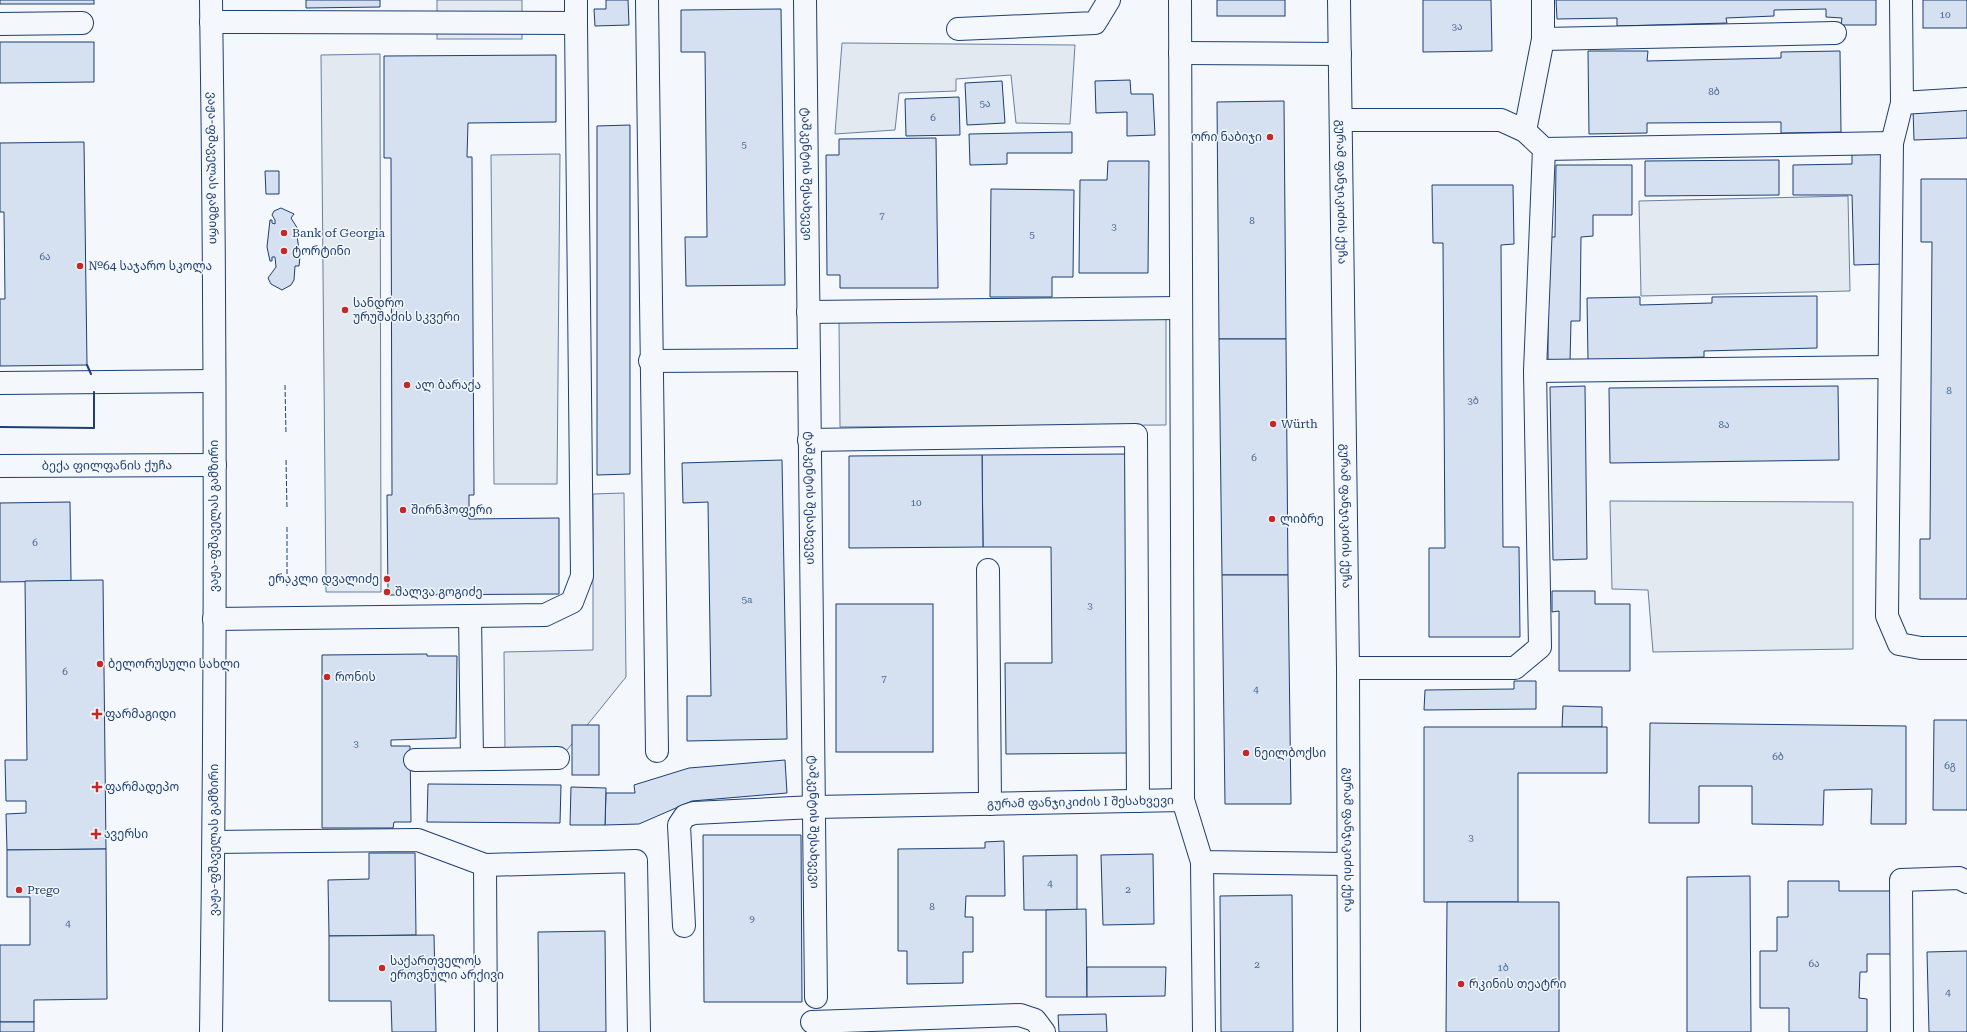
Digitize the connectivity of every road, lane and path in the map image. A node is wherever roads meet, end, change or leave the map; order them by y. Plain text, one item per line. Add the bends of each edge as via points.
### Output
1 (211, 0) edge
2 (576, 0) edge
3 (647, 0) edge
4 (805, 0) edge
5 (1109, 0) edge
6 (1180, 0) edge
7 (1339, 0) edge
8 (1543, 0) edge
9 (1901, 0) edge
10 (212, 22) junction
11 (82, 23) dead end
12 (576, 23) junction
13 (0, 24) edge
14 (958, 29) dead end
15 (1835, 33) dead end
16 (1543, 39) junction
17 (1180, 53) junction
18 (1340, 54) junction
19 (1967, 99) edge
20 (1902, 103) junction
21 (1341, 120) junction
22 (1525, 131) junction
23 (1892, 143) junction
24 (1544, 149) junction
25 (1181, 308) junction
26 (808, 312) junction
27 (809, 360) junction
28 (650, 361) junction
29 (1888, 367) junction
30 (1535, 371) junction
31 (214, 382) junction
32 (0, 383) edge
33 (810, 440) junction
34 (215, 465) junction
35 (0, 466) edge
36 (988, 570) dead end
37 (470, 616) junction
38 (214, 619) junction
39 (1967, 648) edge
40 (1348, 668) junction
41 (657, 751) dead end
42 (558, 758) dead end
43 (472, 759) junction
44 (415, 760) dead end
45 (1183, 800) junction
46 (1138, 801) junction
47 (990, 804) junction
48 (814, 807) junction
49 (214, 842) junction
50 (1202, 862) junction
51 (1348, 864) junction
52 (485, 865) junction
53 (1967, 882) edge
54 (684, 926) dead end
55 (816, 997) dead end
56 (812, 1022) dead end
57 (211, 1032) edge
58 (486, 1032) edge
59 (639, 1032) edge
60 (1044, 1032) edge
61 (1204, 1032) edge
62 (1348, 1032) edge
63 (1902, 1032) edge

1 - 10 main road, ვაჟა-ფშაველას გამზირი
2 - 12 main road
3 - 28 main road
4 - 26 main road, ტაშკენტის შესახვევი
5 - 14 main road via 1095,24
6 - 17 main road
7 - 18 main road, გურამ ფანჯიკიძის ქუჩა
8 - 16 main road
9 - 20 main road
10 - 12 main road
10 - 31 main road, ვაჟა-ფშაველას გამზირი
11 - 13 main road
12 - 37 main road via 582,576 572,602 545,615
15 - 16 main road
16 - 22 main road
17 - 18 main road
17 - 25 main road
18 - 21 main road, გურამ ფანჯიკიძის ქუჩა
19 - 20 main road
20 - 23 main road
21 - 22 main road via 1501,120
21 - 40 main road, გურამ ფანჯიკიძის ქუჩა
22 - 24 main road
23 - 24 main road
23 - 29 main road
24 - 30 main road
25 - 26 main road
25 - 45 main road
26 - 27 main road, ტაშკენტის შესახვევი
27 - 28 main road
27 - 33 main road, ტაშკენტის შესახვევი
28 - 41 main road
29 - 30 main road
29 - 39 main road via 1887,616 1899,644 1921,648
30 - 40 main road via 1540,647 1515,668
31 - 32 main road
31 - 34 main road, ვაჟა-ფშაველას გამზირი
33 - 46 main road via 1136,435
33 - 48 main road, ტაშკენტის შესახვევი
34 - 35 main road, ბექა ფილფანის ქუჩა
34 - 38 main road, ვაჟა-ფშაველას გამზირი
36 - 47 main road
37 - 38 main road
37 - 43 main road
38 - 49 main road, ვაჟა-ფშაველას გამზირი
40 - 51 main road, გურამ ფანჯიკიძის ქუჩა
42 - 43 main road
43 - 44 main road
45 - 46 main road, გურამ ფანჯიკიძის I შესახვევი
45 - 50 main road, გურამ ფანჯიკიძის I შესახვევი
46 - 47 main road, გურამ ფანჯიკიძის I შესახვევი
47 - 48 main road, გურამ ფანჯიკიძის I შესახვევი
48 - 54 main road, გურამ ფანჯიკიძის I შესახვევი via 685,816 679,825 678,836
48 - 55 main road, ტაშკენტის შესახვევი
49 - 52 main road via 418,840
49 - 57 main road, ვაჟა-ფშაველას გამზირი
50 - 51 main road
50 - 61 main road, გურამ ფანჯიკიძის I შესახვევი
51 - 62 main road, გურამ ფანჯიკიძის ქუჩა
52 - 58 main road
52 - 59 main road via 636,861
53 - 63 main road via 1959,878 1900,880
56 - 60 main road via 1020,1015 1036,1020

